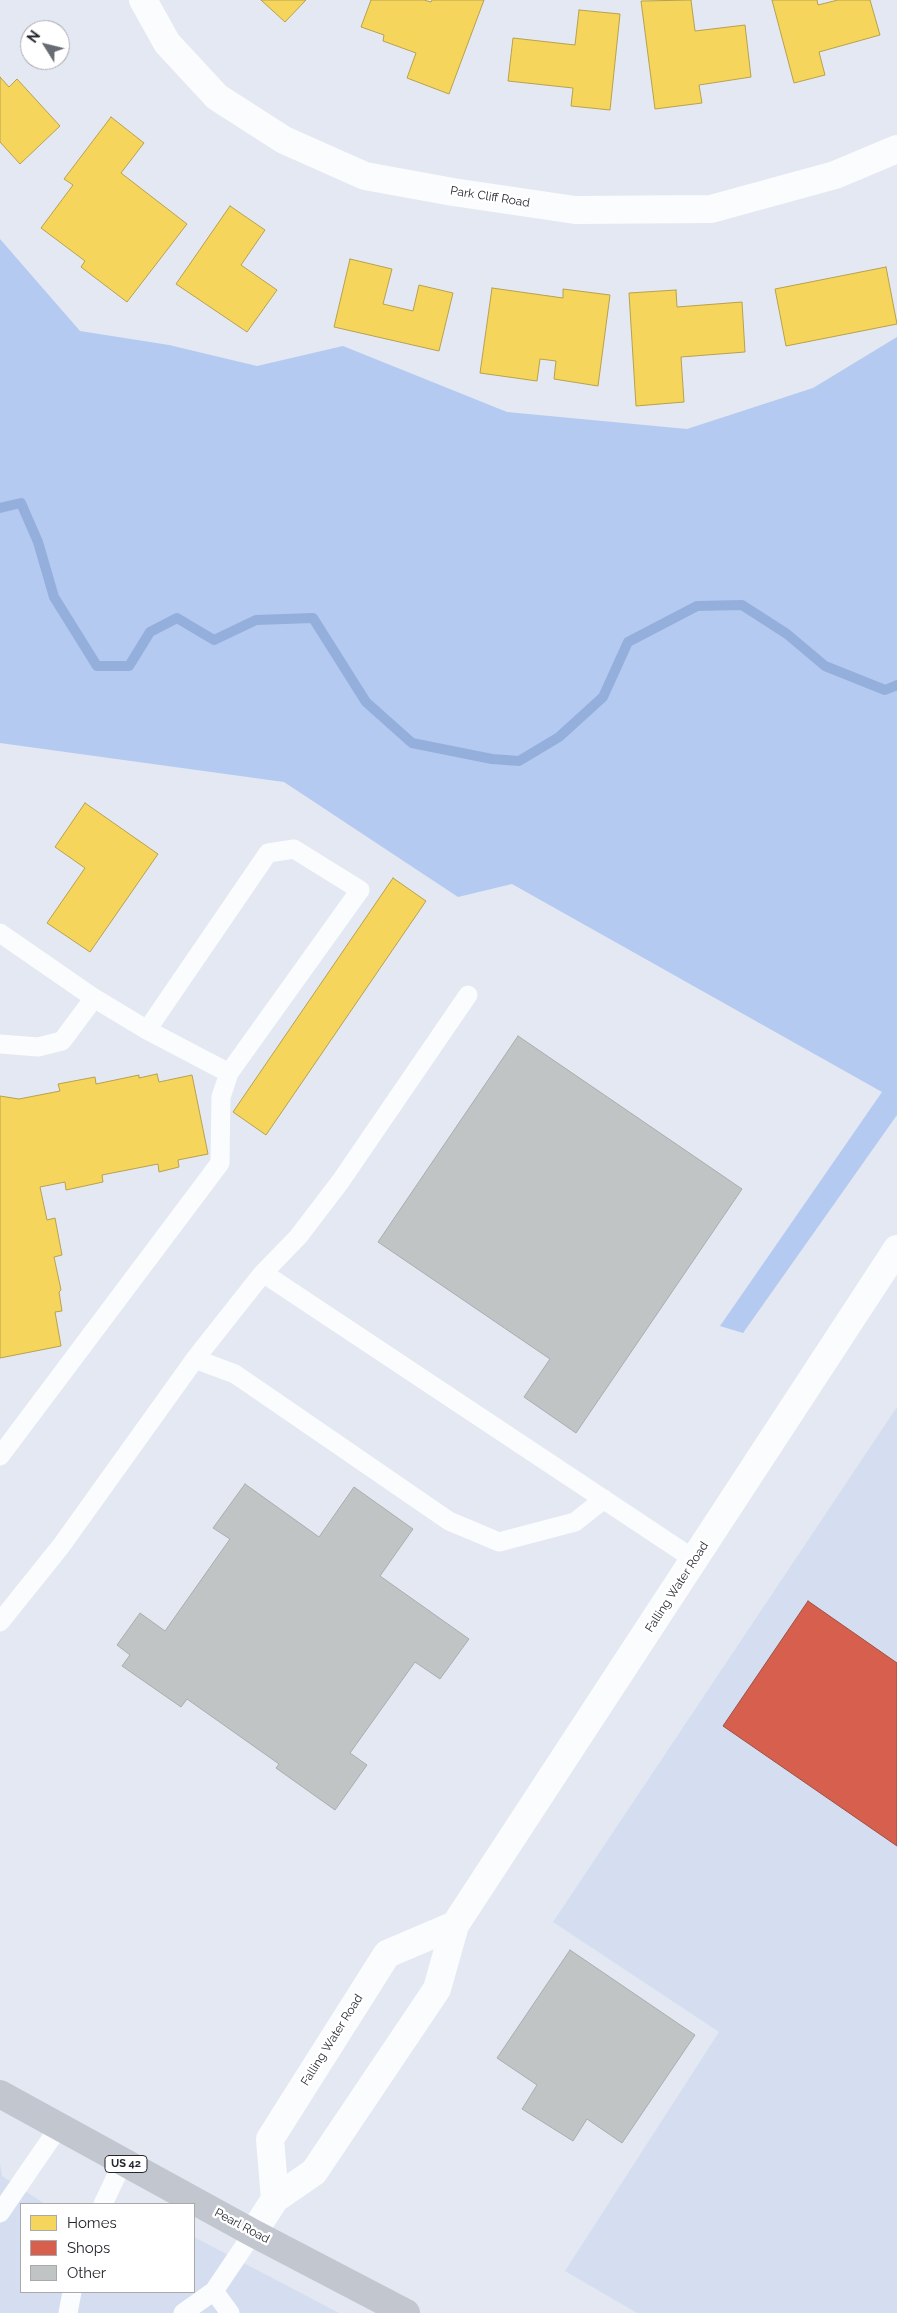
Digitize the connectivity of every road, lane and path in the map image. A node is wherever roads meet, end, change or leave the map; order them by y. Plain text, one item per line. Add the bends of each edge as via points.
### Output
1 (143, 0) edge
2 (897, 149) edge
3 (0, 933) edge
4 (468, 995) dead end
5 (94, 998) junction
6 (147, 1030) junction
7 (0, 1044) edge
8 (229, 1073) junction
9 (897, 1248) edge
10 (263, 1273) junction
11 (195, 1359) junction
12 (0, 1456) edge
13 (604, 1499) junction
14 (695, 1560) junction
15 (0, 1622) edge
16 (455, 1925) junction
17 (0, 2094) edge
18 (59, 2127) junction
19 (123, 2162) junction
20 (275, 2198) junction
21 (103, 2203) edge
22 (0, 2213) edge
23 (253, 2233) junction
24 (214, 2291) junction
25 (72, 2293) edge
26 (68, 2313) edge
27 (183, 2313) edge
28 (230, 2313) edge
29 (406, 2313) edge

1 - 2 street, Park Cliff Road via 167,43 217,97 284,140 365,176 575,210 711,209 835,175
3 - 5 lane
4 - 10 lane via 340,1182 298,1237
5 - 6 lane
5 - 7 lane via 62,1041 38,1047
6 - 8 lane
6 - 8 lane via 268,853 294,850 360,890
8 - 12 lane via 221,1097 220,1163
9 - 14 street, Falling Water Road
10 - 11 lane
10 - 13 lane
11 - 13 lane via 235,1374 448,1521 500,1542 575,1522
11 - 15 lane via 61,1546
13 - 14 lane
14 - 16 street, Falling Water Road
16 - 20 street, Falling Water Road via 437,1990 314,2172
16 - 20 street, Falling Water Road via 387,1954 270,2139
17 - 18 main road, Pearl Road / US 42
18 - 19 main road, Pearl Road / US 42
18 - 22 lane
19 - 21 lane
19 - 23 main road, Pearl Road / US 42
20 - 23 street, Falling Water Road
23 - 24 lane
23 - 29 main road, Pearl Road / US 42
24 - 27 lane
24 - 28 lane
25 - 26 lane

